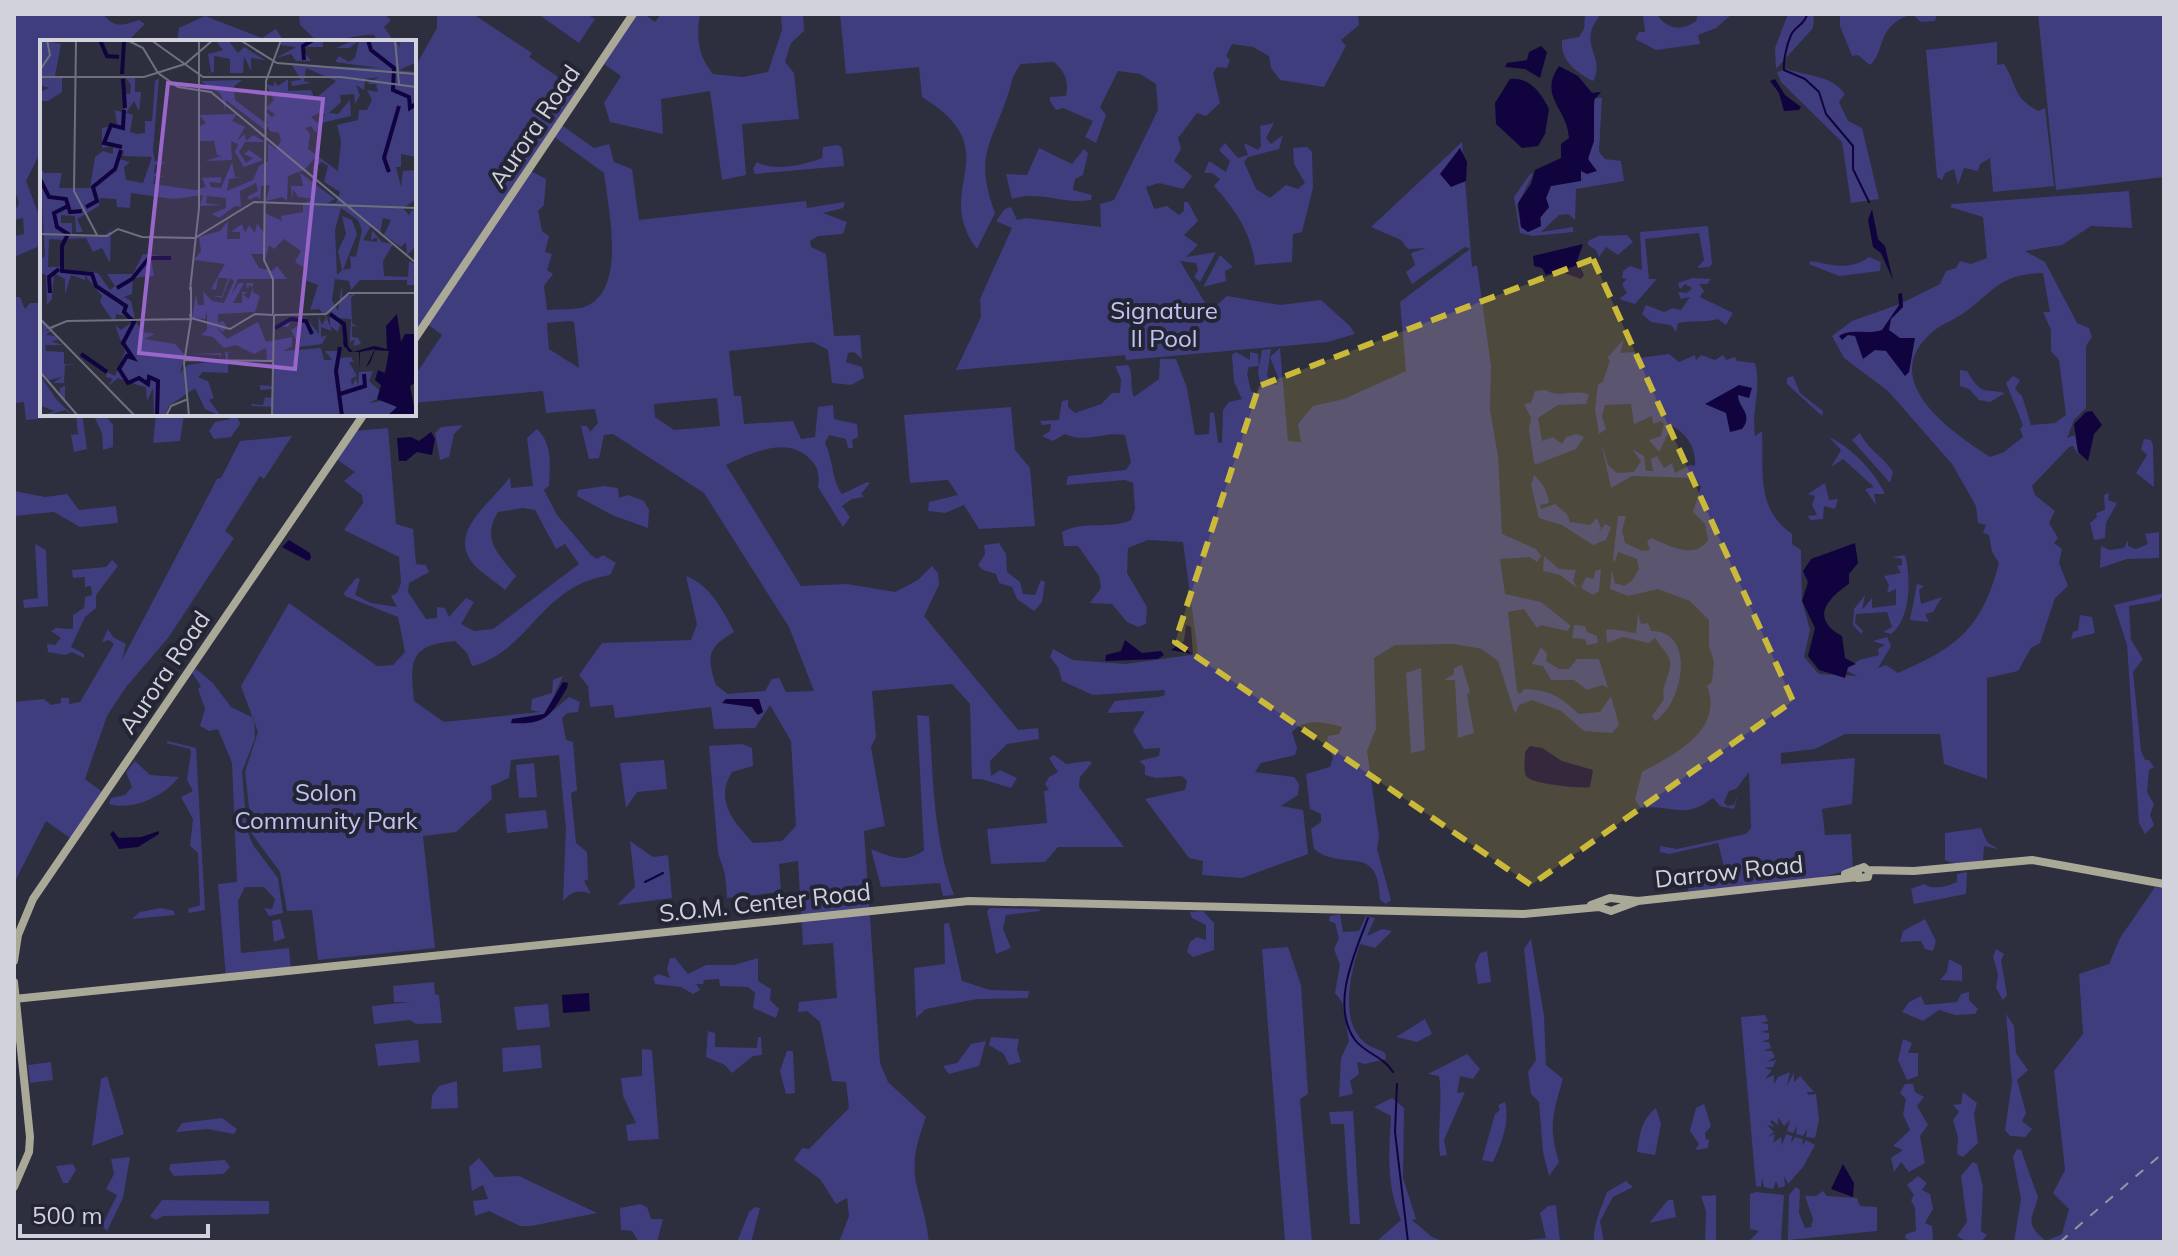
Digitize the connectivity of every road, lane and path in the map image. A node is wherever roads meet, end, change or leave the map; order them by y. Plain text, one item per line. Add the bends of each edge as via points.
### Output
1 (633, 14) edge
2 (416, 337) edge
3 (363, 416) edge
4 (2164, 884) edge
5 (1523, 914) joint
6 (14, 961) edge
7 (14, 982) edge
8 (15, 999) edge
9 (14, 1187) edge

1 - 2 main road, Aurora Road
3 - 6 main road, Aurora Road via 40,888 23,920
4 - 5 main road, Darrow Road via 2032,860 1858,873
5 - 8 main road, S.O.M. Center Road via 969,901
7 - 8 main road
8 - 9 main road via 30,1137

